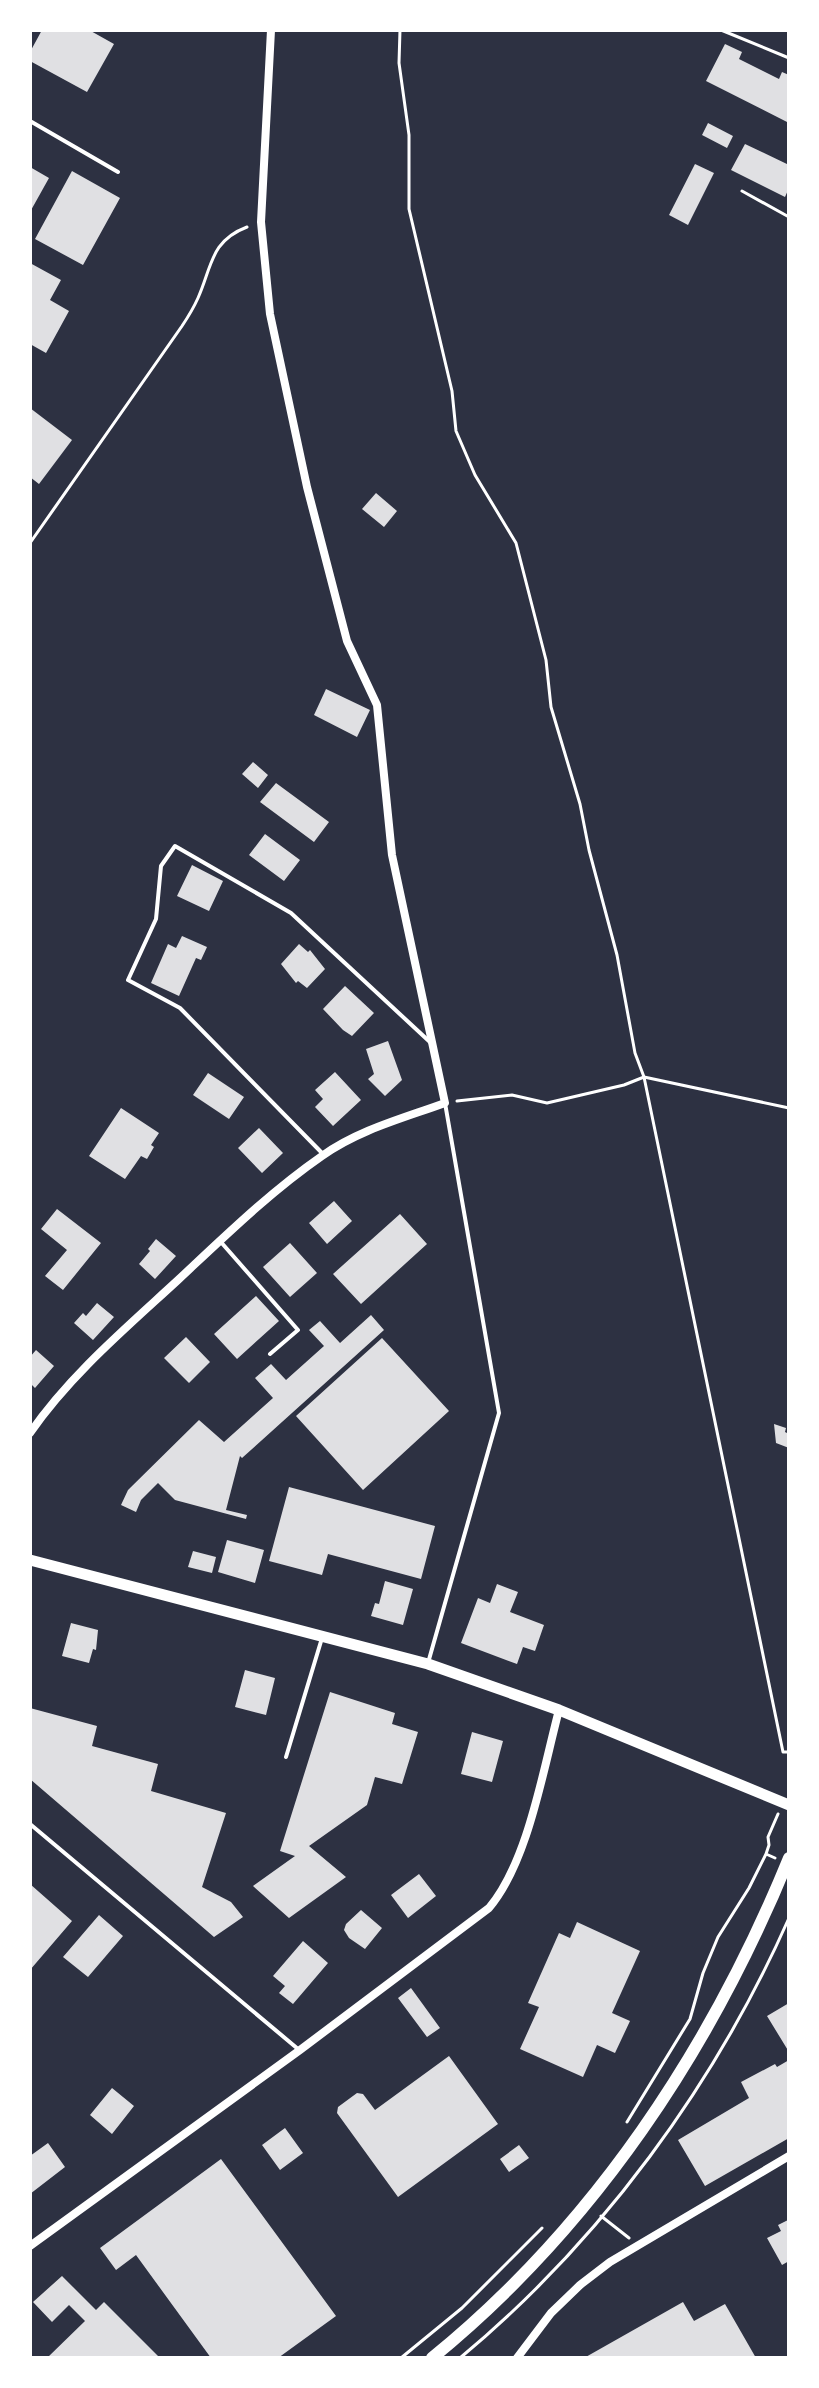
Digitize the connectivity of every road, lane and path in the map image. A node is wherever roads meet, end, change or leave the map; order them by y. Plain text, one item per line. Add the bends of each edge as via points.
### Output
1 (271, 30) edge
2 (400, 30) edge
3 (721, 30) edge
4 (789, 58) edge
5 (30, 121) edge
6 (118, 172) dead end
7 (742, 191) dead end
8 (789, 217) edge
9 (261, 222) junction
10 (30, 543) edge
11 (433, 1046) junction
12 (644, 1077) junction
13 (445, 1103) junction
14 (789, 1108) edge
15 (323, 1154) junction
16 (220, 1241) junction
17 (270, 1354) dead end
18 (30, 1433) edge
19 (30, 1560) edge
20 (323, 1636) junction
21 (428, 1664) junction
22 (559, 1710) junction
23 (789, 1752) edge
24 (286, 1757) dead end
25 (786, 1804) edge
26 (30, 1824) edge
27 (766, 1854) junction
28 (788, 1860) edge
29 (300, 2050) junction
30 (623, 2127) dead end
31 (789, 2156) edge
32 (601, 2216) dead end
33 (550, 2220) dead end
34 (638, 2245) junction
35 (30, 2246) edge
36 (401, 2358) edge
37 (432, 2358) edge
38 (517, 2358) edge

1 - 9 street
2 - 12 path via 409,209 452,391 456,431 475,475 516,543 546,660 551,707 580,804
3 - 4 path
5 - 6 lane
7 - 8 path
9 - 10 path via 230,235 214,254 182,326
9 - 11 street via 270,314 307,487 347,641 377,705 392,855
11 - 13 street
11 - 15 lane via 291,913 175,846 161,866 156,919 128,980 180,1008
12 - 13 path via 547,1103 512,1095
12 - 14 path
12 - 23 path via 783,1752
13 - 15 street
13 - 21 lane via 499,1413
15 - 16 street
16 - 17 lane via 298,1330
16 - 18 street via 116,1337
19 - 20 street
20 - 21 street
20 - 24 lane
21 - 22 street
22 - 25 street
22 - 29 street via 523,1842 497,1899
25 - 27 path via 768,1837
26 - 29 lane
27 - 28 path
27 - 30 path via 718,1937 690,2019
28 - 37 main road via 695,2051 613,2171 552,2245
29 - 35 street
31 - 34 street
32 - 34 path
33 - 36 path via 462,2308
34 - 38 street via 580,2285

